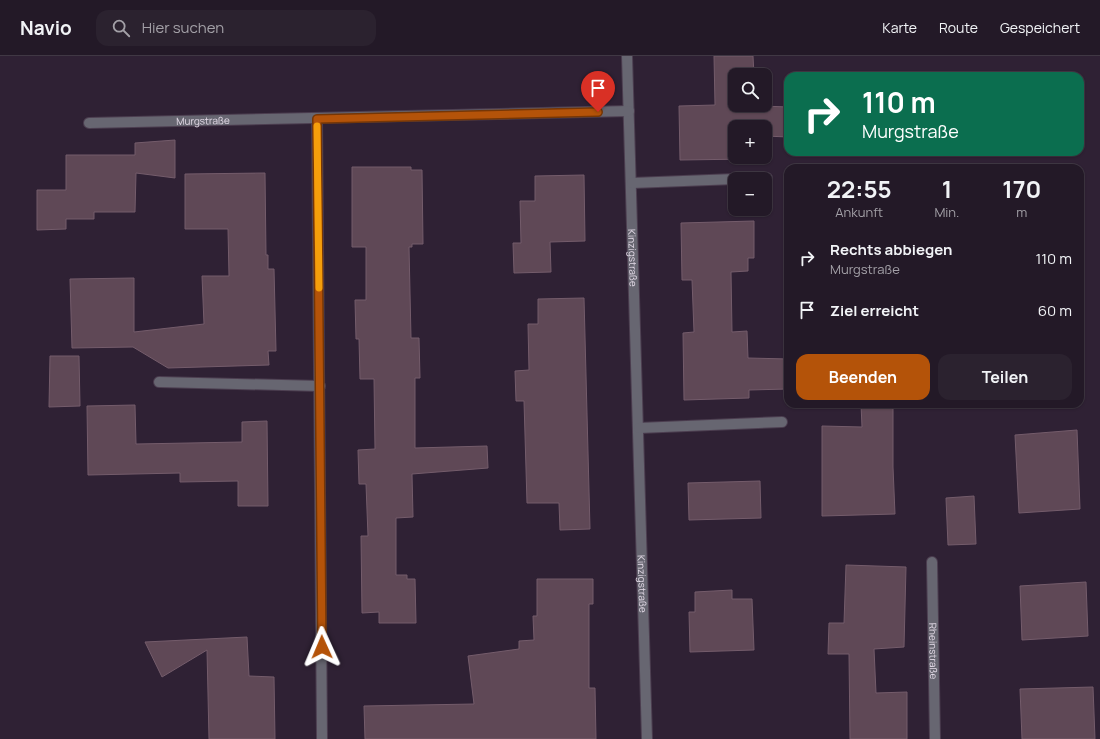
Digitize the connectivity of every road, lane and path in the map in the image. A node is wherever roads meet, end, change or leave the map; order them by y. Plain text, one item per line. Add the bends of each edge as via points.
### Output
1 (627, 56) edge
2 (629, 111) junction
3 (317, 119) junction
4 (89, 123) dead end
5 (728, 179) edge
6 (632, 183) junction
7 (159, 382) dead end
8 (320, 386) junction
9 (782, 422) dead end
10 (639, 428) junction
11 (932, 562) dead end
12 (322, 739) edge
13 (647, 739) edge
14 (935, 739) edge

1 - 2 street, Kinzigstraße
2 - 3 street, Murgstraße
2 - 6 street, Kinzigstraße
3 - 4 street, Murgstraße
3 - 8 street
5 - 6 street
6 - 10 street, Kinzigstraße
7 - 8 street
8 - 12 street
9 - 10 street
10 - 13 street, Kinzigstraße
11 - 14 street, Rheinstraße

